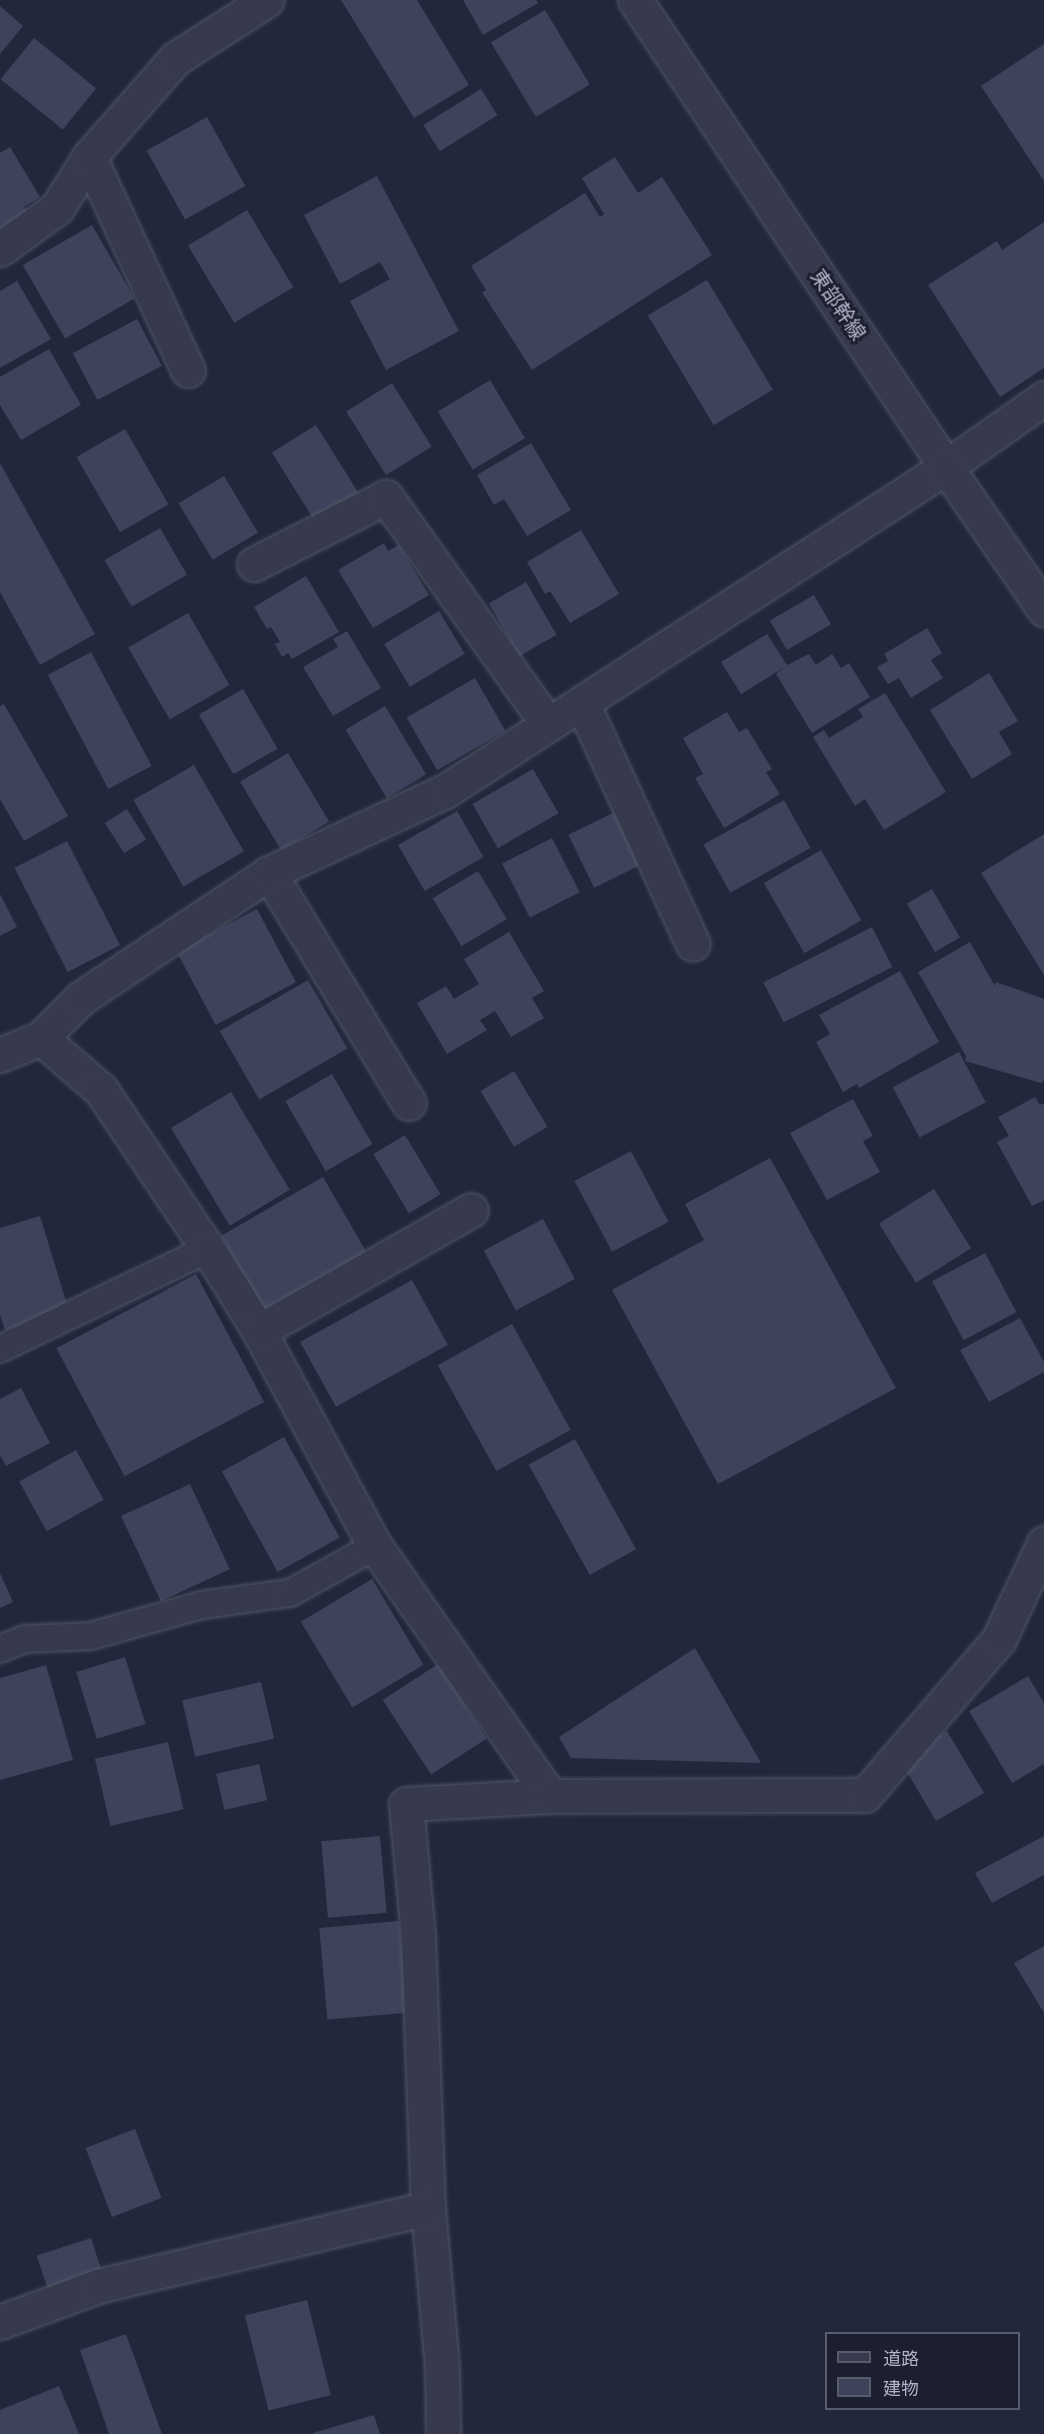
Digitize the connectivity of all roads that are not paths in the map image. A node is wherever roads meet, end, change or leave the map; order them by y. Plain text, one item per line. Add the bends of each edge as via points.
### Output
1 (267, 0) edge
2 (635, 0) edge
3 (89, 157) junction
4 (0, 249) edge
5 (188, 370) dead end
6 (1044, 398) edge
7 (946, 467) junction
8 (254, 564) dead end
9 (1044, 609) edge
10 (582, 703) junction
11 (548, 724) junction
12 (269, 873) junction
13 (693, 944) dead end
14 (41, 1038) junction
15 (3, 1048) edge
16 (409, 1103) dead end
17 (471, 1210) dead end
18 (208, 1249) junction
19 (259, 1331) junction
20 (0, 1349) edge
21 (1044, 1544) edge
22 (375, 1546) junction
23 (0, 1649) edge
24 (550, 1796) junction
25 (428, 2208) junction
26 (0, 2322) edge
27 (443, 2434) edge

1 - 3 street via 175,59
2 - 7 street, 東部幹線
3 - 4 street via 57,208
3 - 5 street
6 - 7 street
7 - 9 street, 東部幹線
7 - 10 street
8 - 11 street via 386,497
10 - 11 street
10 - 13 street
11 - 12 street via 447,790
12 - 14 street via 81,998
12 - 16 street
14 - 15 street
14 - 18 street via 101,1090
17 - 19 street
18 - 19 street
18 - 20 lane
19 - 22 street
21 - 24 street via 999,1639 865,1795
22 - 23 lane via 290,1593 202,1605 91,1636 25,1639
22 - 24 street
24 - 25 street via 406,1804 418,1937
25 - 26 street via 98,2286
25 - 27 street via 442,2369

